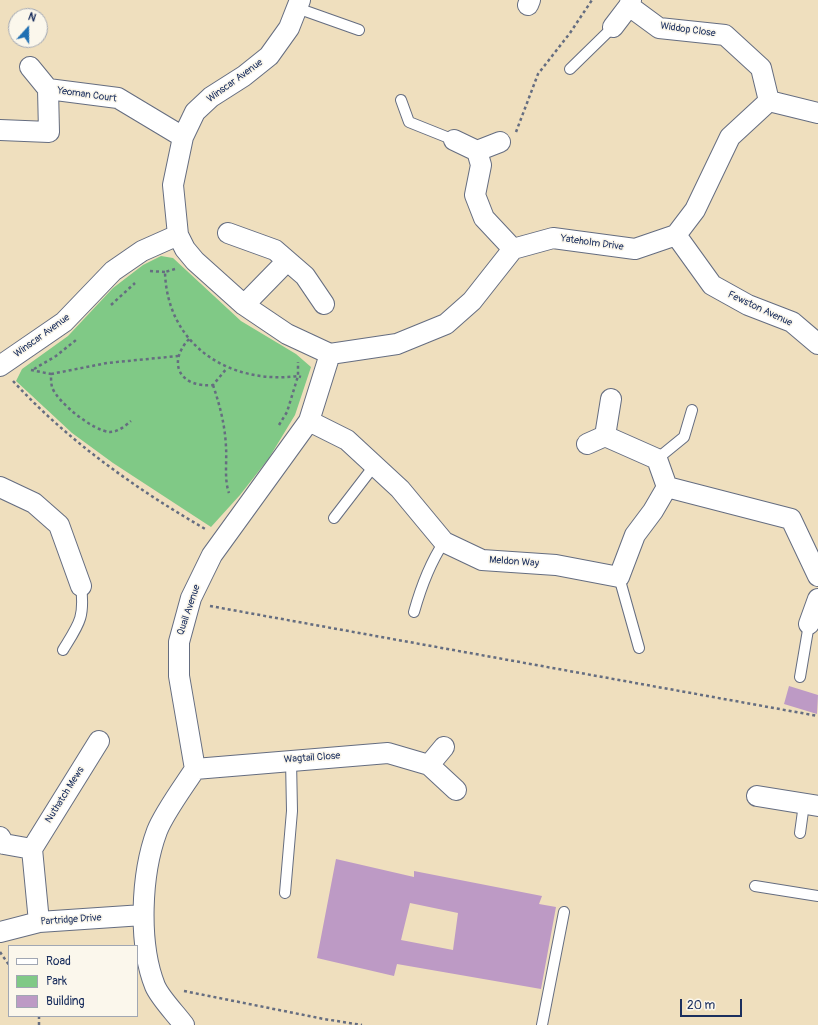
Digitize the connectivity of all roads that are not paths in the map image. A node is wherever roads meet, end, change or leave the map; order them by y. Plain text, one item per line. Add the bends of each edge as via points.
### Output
1 (630, 3) edge
2 (299, 4) edge
3 (613, 27) joint
4 (359, 30) dead end
5 (30, 67) dead end
6 (570, 69) dead end
7 (48, 89) junction
8 (401, 100) dead end
9 (769, 101) junction
10 (818, 113) edge
11 (0, 130) edge
12 (183, 137) junction
13 (454, 140) joint
14 (507, 141) road end
15 (477, 151) junction
16 (228, 233) dead end
17 (178, 235) junction
18 (676, 235) junction
19 (513, 249) junction
20 (287, 260) junction
21 (324, 304) dead end
22 (244, 305) junction
23 (818, 344) edge
24 (330, 354) junction
25 (8, 371) edge
26 (611, 399) dead end
27 (692, 410) dead end
28 (309, 421) junction
29 (657, 459) junction
30 (374, 466) junction
31 (0, 487) edge
32 (667, 487) junction
33 (334, 518) dead end
34 (444, 542) junction
35 (818, 576) edge
36 (619, 577) junction
37 (81, 586) joint
38 (818, 599) edge
39 (414, 612) dead end
40 (809, 624) joint
41 (639, 648) dead end
42 (63, 650) dead end
43 (800, 677) dead end
44 (99, 740) dead end
45 (444, 746) dead end
46 (291, 760) junction
47 (429, 765) junction
48 (195, 769) junction
49 (456, 790) dead end
50 (757, 796) dead end
51 (811, 805) edge
52 (800, 832) dead end
53 (0, 837) edge
54 (32, 849) junction
55 (755, 886) dead end
56 (285, 893) dead end
57 (818, 896) edge
58 (564, 912) dead end
59 (143, 915) junction
60 (39, 922) junction
61 (0, 932) edge
62 (184, 1025) edge
63 (542, 1025) edge

1 - 3 street
1 - 9 street, Widdop Close via 659,28 725,35 761,68
2 - 4 lane
2 - 12 street, Winscar Avenue via 289,28 269,56 244,76 210,97 195,112
3 - 6 lane
5 - 7 street
7 - 11 street, Yeoman Court via 49,132
7 - 12 street, Yeoman Court via 118,98
8 - 13 lane via 409,122
9 - 10 street
9 - 18 street via 730,137 695,210
12 - 17 street, Winscar Avenue via 174,185
13 - 15 street
14 - 15 street
15 - 19 street via 481,165 476,195 484,218
16 - 20 street via 275,250
17 - 22 street, Winscar Avenue via 195,261
17 - 25 street, Winscar Avenue via 142,251 113,271 64,322
18 - 19 street, Yateholm Drive via 635,249 553,238
18 - 23 street, Fewston Avenue via 712,285 748,305 792,322
19 - 24 street via 472,301 446,324 397,344
20 - 21 street via 304,276
20 - 22 street
22 - 24 street, Winscar Avenue via 295,337
24 - 28 street, Quail Avenue
26 - 29 street via 596,440
27 - 29 lane via 684,437
28 - 30 street, Meldon Way via 346,440
28 - 48 street, Quail Avenue via 212,555 190,603 179,642 179,676
29 - 32 street
30 - 33 lane
30 - 34 street, Meldon Way via 400,489
31 - 37 street via 34,503 59,525
32 - 35 street via 791,519
32 - 36 street via 635,535
34 - 36 street, Meldon Way via 482,560 556,565
34 - 39 lane via 422,586
36 - 41 lane
37 - 42 lane via 84,605 81,619
38 - 40 street
40 - 43 lane
44 - 54 street, Nuthatch Mews
45 - 47 street
46 - 47 street, Wagtail Close via 388,753
46 - 48 street, Wagtail Close
46 - 56 lane via 292,811
47 - 49 street, Wagtail Close
48 - 59 street via 158,830 150,856
50 - 51 street
51 - 52 lane
53 - 54 street via 4,844
54 - 60 street
55 - 57 lane
58 - 63 lane
59 - 60 street, Partridge Drive
59 - 62 street via 145,950 155,987
60 - 61 street, Partridge Drive

